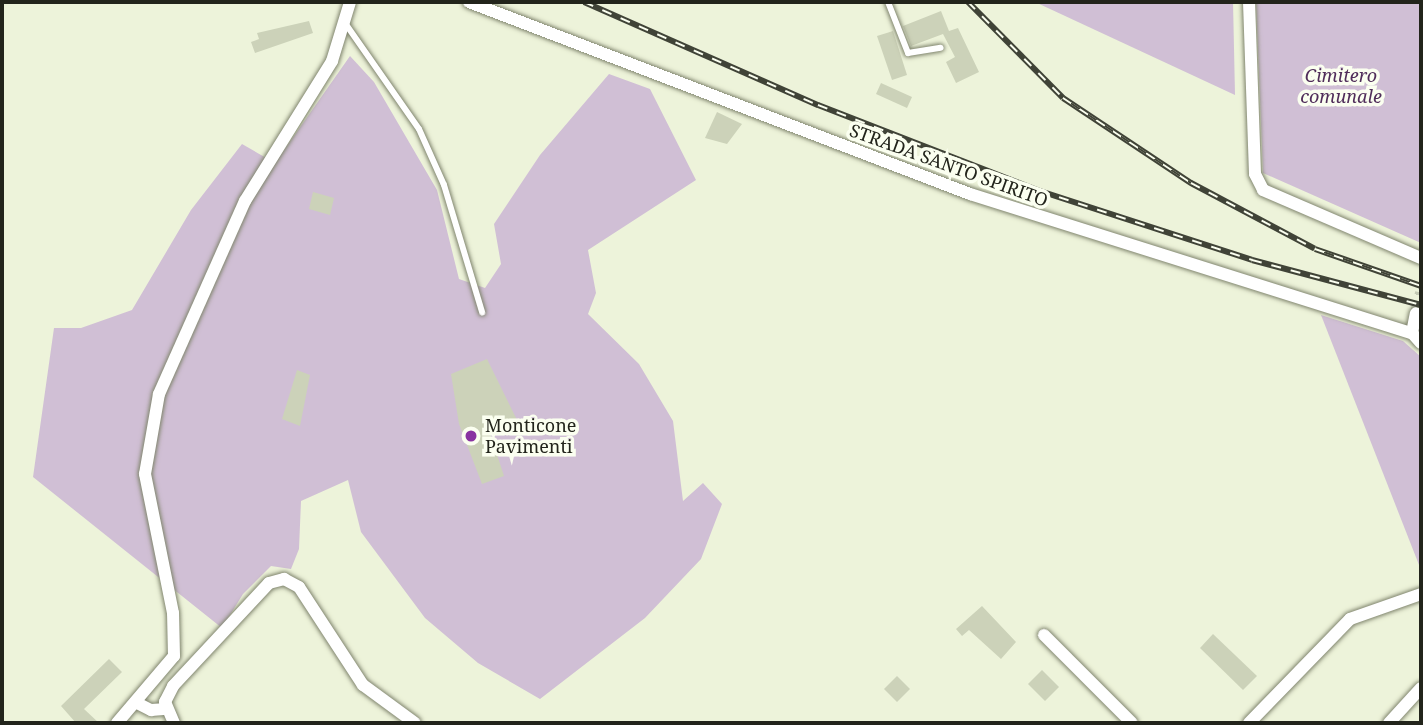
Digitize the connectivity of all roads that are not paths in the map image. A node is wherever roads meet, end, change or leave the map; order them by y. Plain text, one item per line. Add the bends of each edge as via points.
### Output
1 (350, 2) edge
2 (469, 2) edge
3 (888, 2) edge
4 (1249, 2) edge
5 (344, 21) junction
6 (941, 48) dead end
7 (1421, 258) edge
8 (482, 312) dead end
9 (1416, 313) dead end
10 (1416, 338) edge
11 (1421, 594) edge
12 (1044, 635) dead end
13 (1421, 688) edge
14 (137, 702) junction
15 (167, 709) junction
16 (117, 723) edge
17 (174, 723) edge
18 (415, 723) edge
19 (1132, 723) edge
20 (1249, 723) edge
21 (1389, 723) edge

1 - 5 street
2 - 10 street, STRADA SANTO SPIRITO via 970,194
3 - 6 lane via 908,53
4 - 7 street via 1255,174 1264,190
5 - 8 lane via 419,130 444,185
5 - 14 street via 332,61 277,144 229,232 159,394 145,474 176,632 174,656
9 - 10 street
11 - 20 street via 1350,619
12 - 19 street
13 - 21 street
14 - 15 street via 146,709
14 - 16 street
15 - 17 street
15 - 18 street via 173,686 269,583 284,579 299,587 363,685

